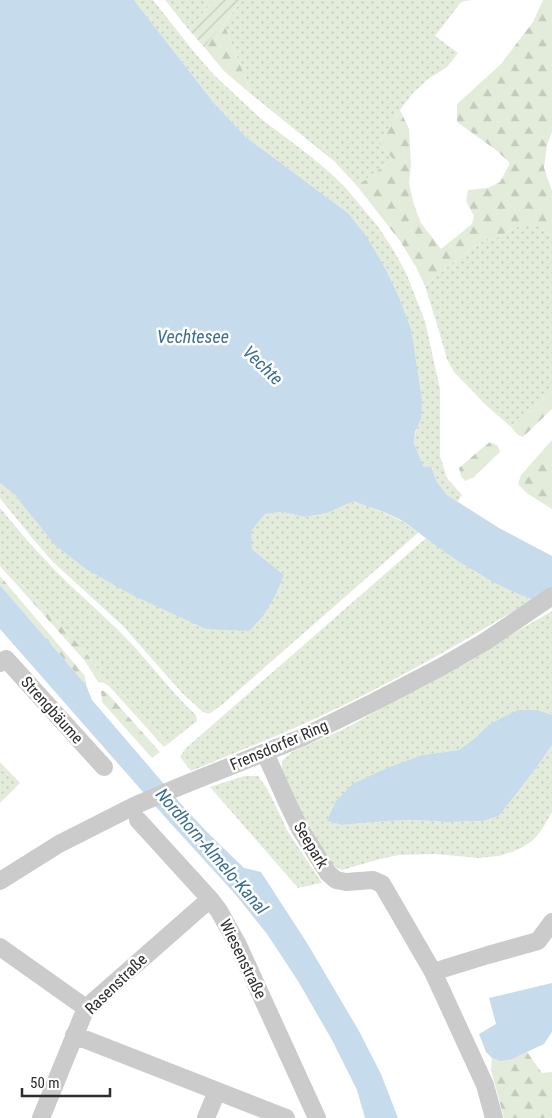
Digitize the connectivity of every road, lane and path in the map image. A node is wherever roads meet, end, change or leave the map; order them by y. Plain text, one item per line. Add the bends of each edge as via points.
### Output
1 (552, 596) edge
2 (0, 664) edge
3 (265, 753) junction
4 (104, 767) dead end
5 (137, 813) junction
6 (0, 881) edge
7 (210, 899) junction
8 (552, 922) edge
9 (0, 947) edge
10 (433, 972) junction
11 (86, 1008) junction
12 (74, 1035) junction
13 (217, 1091) junction
14 (42, 1118) edge
15 (206, 1118) edge
16 (286, 1118) edge
17 (317, 1118) edge
18 (494, 1118) edge

1 - 3 street, Frensdorfer Ring via 441,667
2 - 4 street, Strengbäume via 6,659
3 - 5 street, Frensdorfer Ring via 180,786
3 - 10 street, Seepark via 300,828 328,873 336,880 373,880 382,884
5 - 6 street, Frensdorfer Ring via 59,844
5 - 7 street, Wiesenstraße
7 - 11 street, Rasenstraße
7 - 17 street, Wiesenstraße via 238,946
8 - 10 street via 538,942
9 - 11 street
10 - 18 street, Seepark via 485,1086
11 - 12 street, Rasenstraße
12 - 13 street
12 - 14 street, Rasenstraße
13 - 15 street
13 - 16 street

